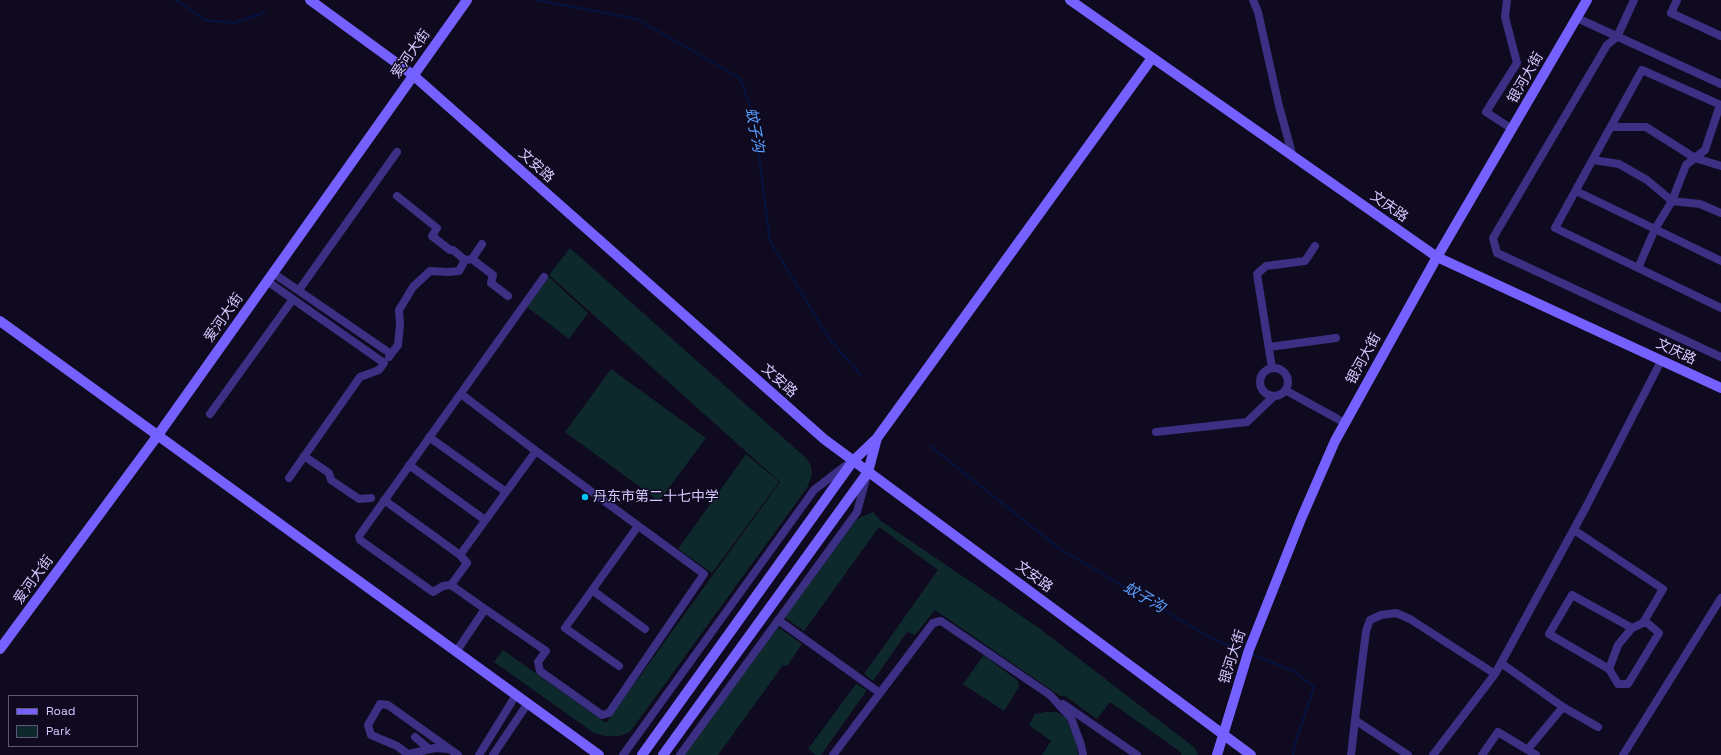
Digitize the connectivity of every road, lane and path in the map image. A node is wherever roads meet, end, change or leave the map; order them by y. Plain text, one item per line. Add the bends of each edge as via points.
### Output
1 (310, 0) edge
2 (467, 0) edge
3 (1070, 0) edge
4 (1253, 0) edge
5 (1506, 0) edge
6 (1587, 0) edge
7 (1634, 0) edge
8 (1677, 0) edge
9 (1577, 18) junction
10 (1617, 36) junction
11 (1721, 36) edge
12 (1152, 58) junction
13 (413, 75) junction
14 (1721, 84) edge
15 (1721, 105) edge
16 (1611, 127) junction
17 (1512, 129) junction
18 (397, 152) dead end
19 (1294, 157) junction
20 (1695, 158) junction
21 (1593, 160) junction
22 (1721, 166) edge
23 (1576, 191) junction
24 (397, 196) dead end
25 (1672, 201) junction
26 (1721, 213) edge
27 (1655, 229) junction
28 (482, 244) dead end
29 (1315, 246) dead end
30 (1437, 257) junction
31 (469, 259) junction
32 (1721, 261) edge
33 (1638, 268) junction
34 (270, 277) junction
35 (544, 277) dead end
36 (299, 290) junction
37 (508, 296) dead end
38 (293, 299) junction
39 (1720, 305) edge
40 (0, 321) edge
41 (1336, 338) dead end
42 (1269, 347) junction
43 (391, 354) junction
44 (1721, 357) edge
45 (1661, 361) junction
46 (384, 363) junction
47 (1272, 368) junction
48 (1721, 388) edge
49 (1285, 390) junction
50 (461, 394) junction
51 (1274, 396) junction
52 (210, 414) dead end
53 (1345, 423) junction
54 (1156, 432) dead end
55 (158, 436) junction
56 (429, 437) junction
57 (877, 438) junction
58 (536, 451) junction
59 (304, 456) junction
60 (853, 460) junction
61 (409, 465) junction
62 (868, 472) junction
63 (288, 478) dead end
64 (506, 492) junction
65 (370, 498) dead end
66 (384, 500) junction
67 (485, 520) junction
68 (638, 526) junction
69 (1574, 530) junction
70 (460, 555) junction
71 (451, 585) junction
72 (592, 590) junction
73 (1721, 598) edge
74 (485, 609) junction
75 (778, 620) junction
76 (1645, 621) junction
77 (1632, 628) junction
78 (645, 629) dead end
79 (0, 649) edge
80 (456, 652) junction
81 (1501, 663) junction
82 (619, 666) dead end
83 (1609, 669) junction
84 (1495, 674) junction
85 (880, 693) junction
86 (516, 695) junction
87 (1050, 695) junction
88 (528, 703) junction
89 (1563, 707) junction
90 (1356, 720) junction
91 (1598, 727) dead end
92 (1224, 735) junction
93 (415, 737) dead end
94 (429, 749) junction
95 (1528, 749) junction
96 (450, 750) junction
97 (409, 755) edge
98 (458, 755) edge
99 (479, 755) edge
100 (493, 755) edge
101 (599, 755) edge
102 (623, 755) edge
103 (642, 755) edge
104 (663, 755) edge
105 (680, 755) edge
106 (833, 755) edge
107 (1083, 755) edge
108 (1137, 755) edge
109 (1217, 755) edge
110 (1251, 755) edge
111 (1351, 755) edge
112 (1408, 755) edge
113 (1433, 755) edge
114 (1482, 755) edge
115 (1536, 755) edge
116 (1623, 755) edge

1 - 13 street, 文安路
2 - 13 street, 爱河大街
3 - 12 street, 文庆路
4 - 19 street
5 - 17 street via 1505,17 1517,63 1486,112
6 - 9 street, 银河大街
7 - 10 street
8 - 11 street via 1671,13
9 - 10 street
9 - 17 street, 银河大街
10 - 14 street
10 - 44 street via 1607,45 1493,238 1497,253
12 - 19 street, 文庆路
12 - 57 street
13 - 34 street, 爱河大街
13 - 60 street, 文安路 via 824,439
15 - 16 street via 1642,70
15 - 20 street via 1705,150
16 - 20 street via 1646,127
16 - 21 street
17 - 30 street, 银河大街
18 - 36 street
19 - 30 street, 文庆路
20 - 22 street
20 - 25 street via 1686,165
21 - 23 street
21 - 25 street via 1619,164 1647,180
23 - 27 street
23 - 33 street via 1555,228
24 - 31 street via 436,228 432,236 450,250
25 - 26 street via 1700,204
25 - 27 street
27 - 32 street
27 - 33 street
28 - 31 street
29 - 42 street via 1305,261 1266,266 1258,274
30 - 45 street, 文庆路
30 - 53 street, 银河大街
31 - 37 street via 493,275 491,283
31 - 43 street via 459,271 430,271 413,287 399,310 398,345
33 - 39 street
34 - 36 street
34 - 38 street
34 - 55 street, 爱河大街
35 - 50 street
36 - 43 street
38 - 46 street
38 - 52 street
40 - 55 street
41 - 42 street
42 - 47 street
43 - 46 street
45 - 48 street, 文庆路
45 - 69 street
46 - 59 street via 379,370 360,377
47 - 49 street via 1285,372 1288,381
47 - 51 street via 1264,372 1260,380 1262,389
49 - 51 street
49 - 53 street
50 - 56 street
50 - 58 street
51 - 54 street via 1247,422
53 - 92 street, 银河大街 via 1301,519 1248,653
55 - 79 street, 爱河大街
55 - 80 street
56 - 61 street
56 - 64 street
57 - 60 street
57 - 62 street
58 - 64 street
58 - 68 street
59 - 63 street
59 - 65 street via 329,473 331,480 359,499
60 - 62 street, 文安路
60 - 102 street via 814,490
60 - 103 street
61 - 66 street
61 - 67 street
62 - 75 street via 857,512
62 - 92 street, 文安路
62 - 104 street
64 - 67 street
66 - 70 street
66 - 71 street via 359,536 360,540 433,592
67 - 70 street
68 - 72 street
68 - 74 street via 704,574 609,713 602,715 540,671 538,662 546,651
69 - 76 street via 1663,589
69 - 81 street
70 - 71 street via 467,563
71 - 74 street
72 - 78 street
72 - 82 street via 565,628
73 - 116 street
74 - 80 street
75 - 85 street
75 - 105 street
76 - 77 street
76 - 83 street via 1659,633 1628,684 1618,684
77 - 83 street via 1618,645
77 - 83 street via 1572,595 1549,634
80 - 86 street
81 - 84 street
81 - 89 street
84 - 90 street via 1410,619 1396,613 1381,615 1370,620 1366,631
84 - 113 street
85 - 87 street via 933,623 942,621
85 - 106 street
86 - 88 street
86 - 99 street
87 - 107 street via 1071,718
87 - 108 street
88 - 100 street
88 - 101 street
89 - 91 street
89 - 95 street
90 - 111 street
90 - 112 street
92 - 109 street, 银河大街
92 - 110 street, 文安路
93 - 94 street
94 - 96 street
94 - 97 street
95 - 114 street via 1498,732
95 - 115 street
96 - 97 street via 388,705 380,704 368,725 370,735 397,746
96 - 98 street

